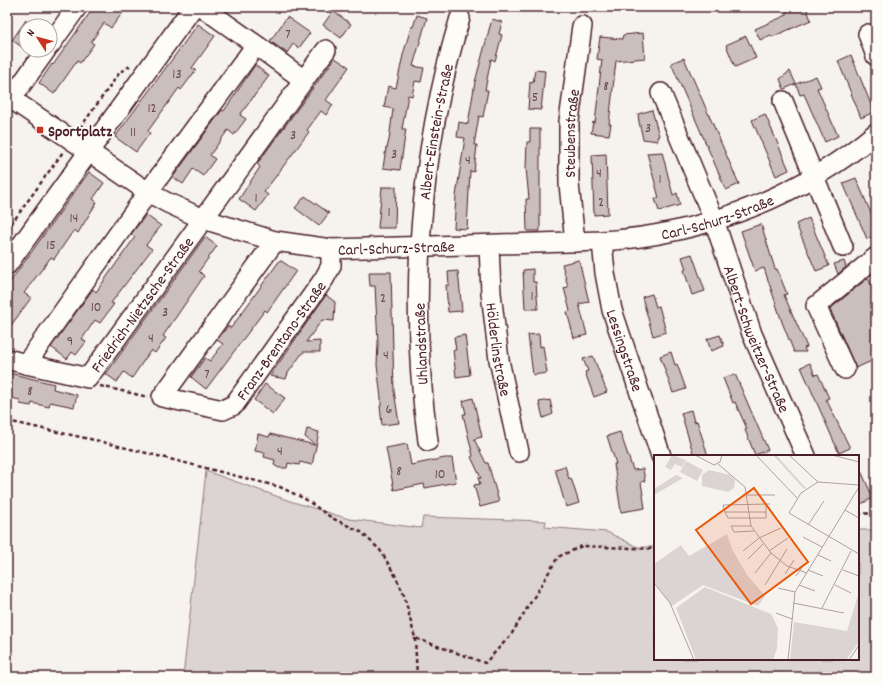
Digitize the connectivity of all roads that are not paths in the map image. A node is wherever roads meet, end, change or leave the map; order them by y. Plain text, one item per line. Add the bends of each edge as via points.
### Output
1 (77, 7) edge
2 (193, 7) edge
3 (202, 7) edge
4 (460, 18) dead end
5 (582, 26) dead end
6 (58, 34) edge
7 (868, 34) dead end
8 (256, 45) junction
9 (326, 50) dead end
10 (876, 56) edge
11 (41, 58) edge
12 (304, 80) junction
13 (661, 93) dead end
14 (783, 101) dead end
15 (10, 104) edge
16 (876, 133) edge
17 (89, 153) junction
18 (814, 177) junction
19 (148, 192) junction
20 (203, 219) junction
21 (714, 220) junction
22 (275, 241) junction
23 (602, 241) junction
24 (575, 242) junction
25 (489, 245) junction
26 (421, 247) junction
27 (843, 247) dead end
28 (331, 249) junction
29 (876, 257) edge
30 (7, 265) edge
31 (7, 359) edge
32 (26, 364) junction
33 (845, 369) dead end
34 (428, 441) dead end
35 (519, 452) dead end
36 (661, 455) edge
37 (806, 455) edge

1 - 6 street
2 - 17 street
3 - 8 street
4 - 26 street, Albert-Einstein-Straße via 435,117
5 - 24 street, Steubenstraße via 569,121 570,184
7 - 10 street
8 - 12 street
8 - 19 street
9 - 12 street, Friedrich-Nietzsche-Straße
11 - 15 street
12 - 20 street, Friedrich-Nietzsche-Straße
13 - 21 street, Albert-Schweitzer-Straße
14 - 18 street
15 - 17 street, Carl-Schurz-Straße
16 - 18 street, Carl-Schurz-Straße
17 - 19 street, Carl-Schurz-Straße
17 - 30 street
18 - 21 street, Carl-Schurz-Straße via 773,198
18 - 27 street
19 - 20 street, Carl-Schurz-Straße
19 - 32 street
20 - 22 street, Carl-Schurz-Straße
20 - 32 street, Friedrich-Nietzsche-Straße via 88,378
21 - 23 street, Carl-Schurz-Straße via 641,237
21 - 37 street, Albert-Schweitzer-Straße via 752,334
22 - 28 street, Carl-Schurz-Straße
22 - 28 street, Franz-Brentano-Straße via 162,397 223,410 234,405 324,279 331,266
23 - 24 street, Carl-Schurz-Straße
23 - 36 street, Lessingstraße via 612,310
24 - 25 street, Carl-Schurz-Straße
25 - 26 street, Carl-Schurz-Straße
25 - 35 street, Hölderlinstraße via 491,293 499,360
26 - 28 street, Carl-Schurz-Straße
26 - 34 street, Uhlandstraße via 418,344
29 - 33 street via 816,306
31 - 32 street, Friedrich-Nietzsche-Straße

